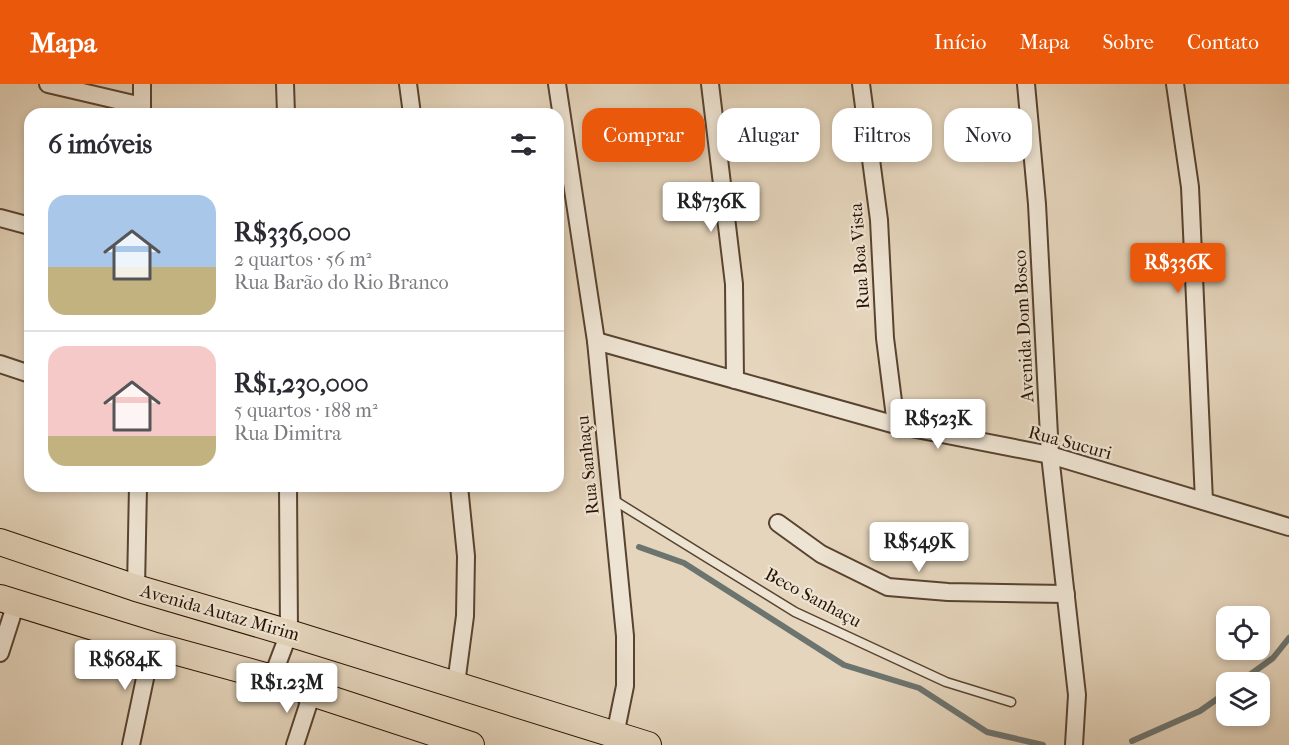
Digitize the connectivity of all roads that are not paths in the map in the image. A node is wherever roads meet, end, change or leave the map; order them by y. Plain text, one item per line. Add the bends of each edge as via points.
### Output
1 (48, 84) edge
2 (142, 84) edge
3 (285, 84) edge
4 (408, 84) edge
5 (557, 84) edge
6 (710, 84) edge
7 (861, 84) edge
8 (1026, 84) edge
9 (1175, 84) edge
10 (135, 108) edge
11 (142, 108) edge
12 (286, 108) edge
13 (411, 108) edge
14 (561, 108) edge
15 (564, 130) edge
16 (0, 218) edge
17 (24, 224) edge
18 (596, 341) junction
19 (0, 364) edge
20 (24, 372) edge
21 (735, 380) junction
22 (896, 424) junction
23 (1050, 455) junction
24 (138, 492) edge
25 (288, 492) edge
26 (460, 492) edge
27 (611, 499) junction
28 (1204, 501) junction
29 (778, 523) dead end
30 (1289, 526) edge
31 (0, 542) edge
32 (136, 588) junction
33 (1066, 594) junction
34 (8, 600) edge
35 (289, 633) junction
36 (152, 645) junction
37 (0, 653) edge
38 (272, 678) junction
39 (456, 684) junction
40 (312, 693) junction
41 (1011, 702) dead end
42 (615, 735) junction
43 (460, 743) edge
44 (131, 745) edge
45 (295, 745) edge
46 (648, 745) edge
47 (1074, 745) edge

1 - 10 street
2 - 11 street
3 - 12 street
4 - 13 street
5 - 14 street, Rua Sanhaçu
6 - 21 street via 734,284
7 - 22 street, Rua Boa Vista via 879,220 885,338
8 - 23 street, Avenida Dom Bosco via 1037,204
9 - 28 street via 1190,186
15 - 18 street, Rua Sanhaçu
16 - 17 street
18 - 21 street, Rua Sucuri
18 - 27 street, Rua Sanhaçu
19 - 20 street
21 - 22 street, Rua Sucuri
22 - 23 street, Rua Sucuri
23 - 28 street, Rua Sucuri
23 - 33 street, Avenida Dom Bosco
24 - 32 street
25 - 35 street
26 - 39 street via 466,556 465,616
27 - 41 lane, Beco Sanhaçu via 795,612 946,682
27 - 42 street, Rua Sanhaçu via 625,636 625,686
28 - 30 street, Rua Sucuri
29 - 33 street via 821,554 888,587
31 - 32 main road, Avenida Autaz Mirim
32 - 35 main road, Avenida Autaz Mirim
33 - 47 street, Avenida Dom Bosco via 1077,695
34 - 36 main road
34 - 37 street
35 - 38 street
35 - 39 main road, Avenida Autaz Mirim
36 - 38 main road
36 - 44 street
38 - 40 main road
39 - 42 main road, Avenida Autaz Mirim
40 - 43 main road
40 - 45 street
42 - 46 main road, Avenida Autaz Mirim

